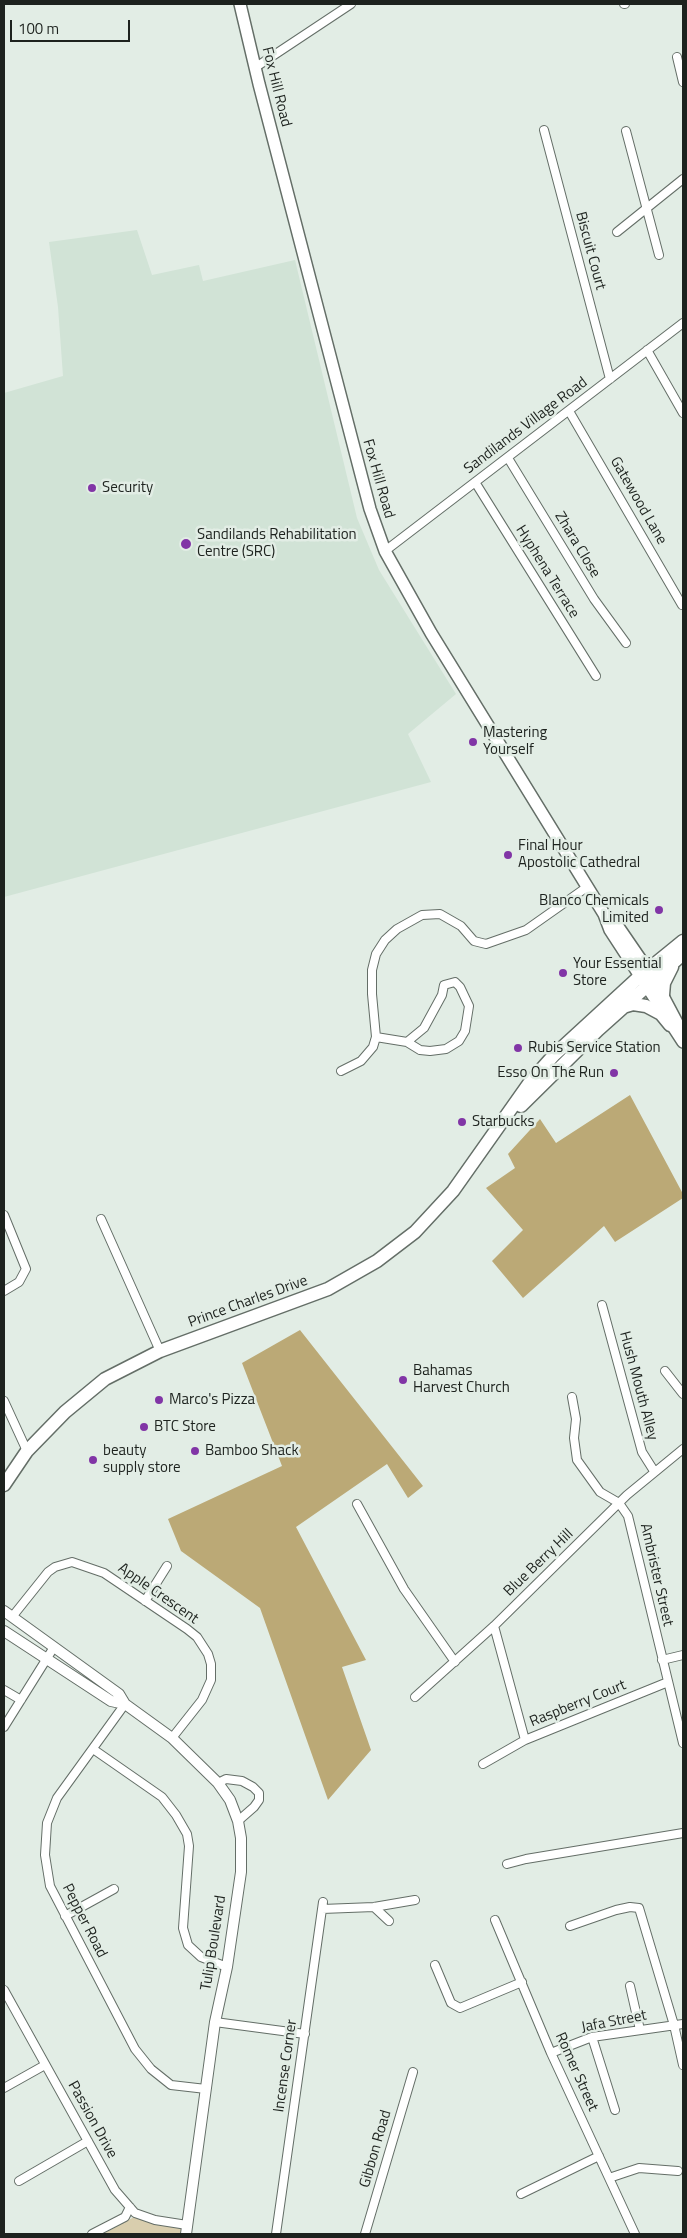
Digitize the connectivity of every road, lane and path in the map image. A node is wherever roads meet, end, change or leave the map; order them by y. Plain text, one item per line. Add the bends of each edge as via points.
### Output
1 (240, 4) edge
2 (352, 4) edge
3 (677, 57) dead end
4 (256, 67) junction
5 (683, 82) edge
6 (544, 130) dead end
7 (626, 132) dead end
8 (683, 179) edge
9 (646, 209) junction
10 (617, 232) dead end
11 (659, 255) dead end
12 (683, 323) edge
13 (647, 350) junction
14 (610, 379) junction
15 (569, 411) junction
16 (683, 413) edge
17 (508, 458) junction
18 (476, 482) junction
19 (385, 552) junction
20 (682, 605) edge
21 (626, 643) dead end
22 (596, 676) dead end
23 (587, 887) junction
24 (683, 941) edge
25 (680, 958) edge
26 (647, 978) junction
27 (663, 995) junction
28 (622, 1008) junction
29 (670, 1025) junction
30 (683, 1034) edge
31 (376, 1038) junction
32 (407, 1042) junction
33 (683, 1042) edge
34 (341, 1071) dead end
35 (493, 1135) junction
36 (4, 1215) edge
37 (101, 1219) dead end
38 (4, 1291) edge
39 (602, 1305) dead end
40 (160, 1351) junction
41 (665, 1371) dead end
42 (683, 1394) edge
43 (572, 1397) dead end
44 (4, 1401) edge
45 (683, 1449) edge
46 (27, 1452) junction
47 (654, 1471) junction
48 (4, 1485) edge
49 (619, 1503) junction
50 (357, 1504) dead end
51 (167, 1566) dead end
52 (145, 1601) junction
53 (8, 1614) edge
54 (494, 1626) junction
55 (4, 1631) edge
56 (54, 1647) junction
57 (683, 1655) edge
58 (47, 1657) junction
59 (662, 1660) junction
60 (454, 1662) junction
61 (668, 1682) junction
62 (4, 1690) edge
63 (415, 1697) dead end
64 (21, 1700) junction
65 (125, 1704) junction
66 (4, 1727) edge
67 (172, 1738) junction
68 (525, 1740) junction
69 (683, 1743) edge
70 (93, 1748) junction
71 (483, 1764) dead end
72 (218, 1783) junction
73 (238, 1821) junction
74 (683, 1833) edge
75 (507, 1864) dead end
76 (114, 1889) dead end
77 (415, 1900) dead end
78 (374, 1908) junction
79 (66, 1916) junction
80 (495, 1920) dead end
81 (389, 1921) dead end
82 (570, 1926) dead end
83 (435, 1965) dead end
84 (227, 1967) junction
85 (522, 1982) junction
86 (630, 1986) dead end
87 (4, 1992) edge
88 (215, 2022) junction
89 (683, 2024) edge
90 (674, 2025) junction
91 (640, 2030) junction
92 (304, 2034) junction
93 (592, 2037) junction
94 (552, 2052) junction
95 (45, 2065) junction
96 (683, 2065) edge
97 (414, 2072) dead end
98 (4, 2088) edge
99 (206, 2089) junction
100 (615, 2110) dead end
101 (88, 2141) junction
102 (599, 2156) junction
103 (678, 2171) dead end
104 (609, 2178) junction
105 (19, 2181) dead end
106 (521, 2194) dead end
107 (130, 2207) junction
108 (186, 2230) edge
109 (92, 2234) edge
110 (276, 2234) edge
111 (366, 2234) edge
112 (634, 2234) edge

1 - 4 main road, Fox Hill Road
2 - 4 street
3 - 5 street
4 - 19 main road, Fox Hill Road via 367,500
6 - 14 street, Biscuit Court
7 - 9 street
8 - 9 street
9 - 10 street
9 - 11 street
12 - 13 street, Sandilands Village Road
13 - 14 street, Sandilands Village Road
13 - 16 street
14 - 15 street, Sandilands Village Road
15 - 17 street, Sandilands Village Road
15 - 20 street, Gatewood Lane
17 - 18 street, Sandilands Village Road
17 - 21 street, Zhara Close via 594,599
18 - 19 street, Sandilands Village Road
18 - 22 street, Hyphena Terrace
19 - 23 main road, Fox Hill Road via 430,633
23 - 26 main road, Fox Hill Road via 604,914 618,925
23 - 31 street via 526,930 486,944 474,942 461,926 440,914 422,915 397,929 376,954 372,970
24 - 26 highway, Prince Charles Drive
25 - 26 highway, Prince Charles Drive
25 - 27 highway via 669,971
26 - 27 main road, Fox Hill Road
26 - 28 highway, Prince Charles Drive
26 - 29 main road, Fox Hill Road
26 - 35 highway, Prince Charles Drive via 554,1055 530,1082
27 - 30 main road, Fox Hill Road
28 - 29 highway via 633,1004 646,1006 661,1014
28 - 35 highway, Prince Charles Drive
29 - 33 main road, Fox Hill Road
31 - 32 street
31 - 34 street via 368,1055
32 - 32 street via 424,1028 444,985 455,982 460,986 469,1006 465,1031 459,1041 446,1049 430,1051 420,1050
35 - 40 highway, Prince Charles Drive via 453,1191 429,1218 377,1261 328,1289
36 - 38 street via 26,1269 20,1282
37 - 40 street
39 - 47 street, Hush Mouth Alley via 642,1452
40 - 46 highway, Prince Charles Drive via 100,1383 65,1412
41 - 42 street
43 - 49 street via 576,1419 576,1460 600,1492
44 - 46 street
45 - 47 street, Blue Berry Hill
46 - 48 highway, Prince Charles Drive
47 - 49 street, Blue Berry Hill
49 - 54 street, Blue Berry Hill
49 - 59 street, Ambrister Street via 628,1516
50 - 60 street via 404,1589
51 - 52 street
52 - 53 street, Apple Crescent via 104,1573 72,1562 48,1572
52 - 67 street, Apple Crescent via 197,1637 211,1664 207,1692
53 - 56 street, Tulip Boulevard
54 - 60 street, Blue Berry Hill
54 - 68 street, Raspberry Court
55 - 58 street, Tulip Boulevard
56 - 58 street
56 - 65 street, Tulip Boulevard via 119,1694
57 - 59 street
58 - 64 street
58 - 65 street, Tulip Boulevard via 111,1702
59 - 61 street, Ambrister Street
60 - 63 street, Blue Berry Hill
61 - 68 street, Raspberry Court
61 - 69 street, Ambrister Street
62 - 64 street
64 - 66 street
65 - 67 street, Tulip Boulevard
65 - 70 street, Pepper Road
67 - 72 street, Tulip Boulevard
68 - 71 street
70 - 79 street, Pepper Road via 57,1798 47,1823 45,1855 50,1886
70 - 84 street via 162,1797 176,1815 187,1834 189,1846 183,1928 188,1944 201,1957
72 - 73 street, Tulip Boulevard via 230,1800
72 - 73 street via 226,1779 242,1781 259,1793 254,1807
73 - 84 street, Tulip Boulevard via 241,1872
74 - 75 street
76 - 79 street
77 - 78 street
78 - 81 street
78 - 92 street, Incense Corner via 323,1906
79 - 99 street, Pepper Road via 135,2049 151,2069 171,2084
80 - 85 street, Romer Street
82 - 90 street via 616,1910 639,1908
83 - 85 street via 451,2003 460,2008
84 - 88 street, Tulip Boulevard
85 - 94 street, Romer Street
86 - 91 street
87 - 95 street, Passion Drive
88 - 92 street
88 - 99 street, Tulip Boulevard
89 - 90 street, Jafa Street
90 - 91 street, Jafa Street
90 - 96 street
91 - 93 street, Jafa Street
92 - 110 street, Incense Corner
93 - 94 street, Jafa Street
93 - 100 street
94 - 102 street, Romer Street
95 - 98 street
95 - 101 street, Passion Drive
97 - 111 street, Gibbon Road
99 - 108 street, Tulip Boulevard
101 - 105 street
101 - 107 street, Passion Drive via 115,2190
102 - 104 street, Romer Street
102 - 106 street
103 - 104 street via 639,2168
104 - 112 street, Romer Street
107 - 108 street, Passion Drive via 135,2213
107 - 109 street via 125,2217

